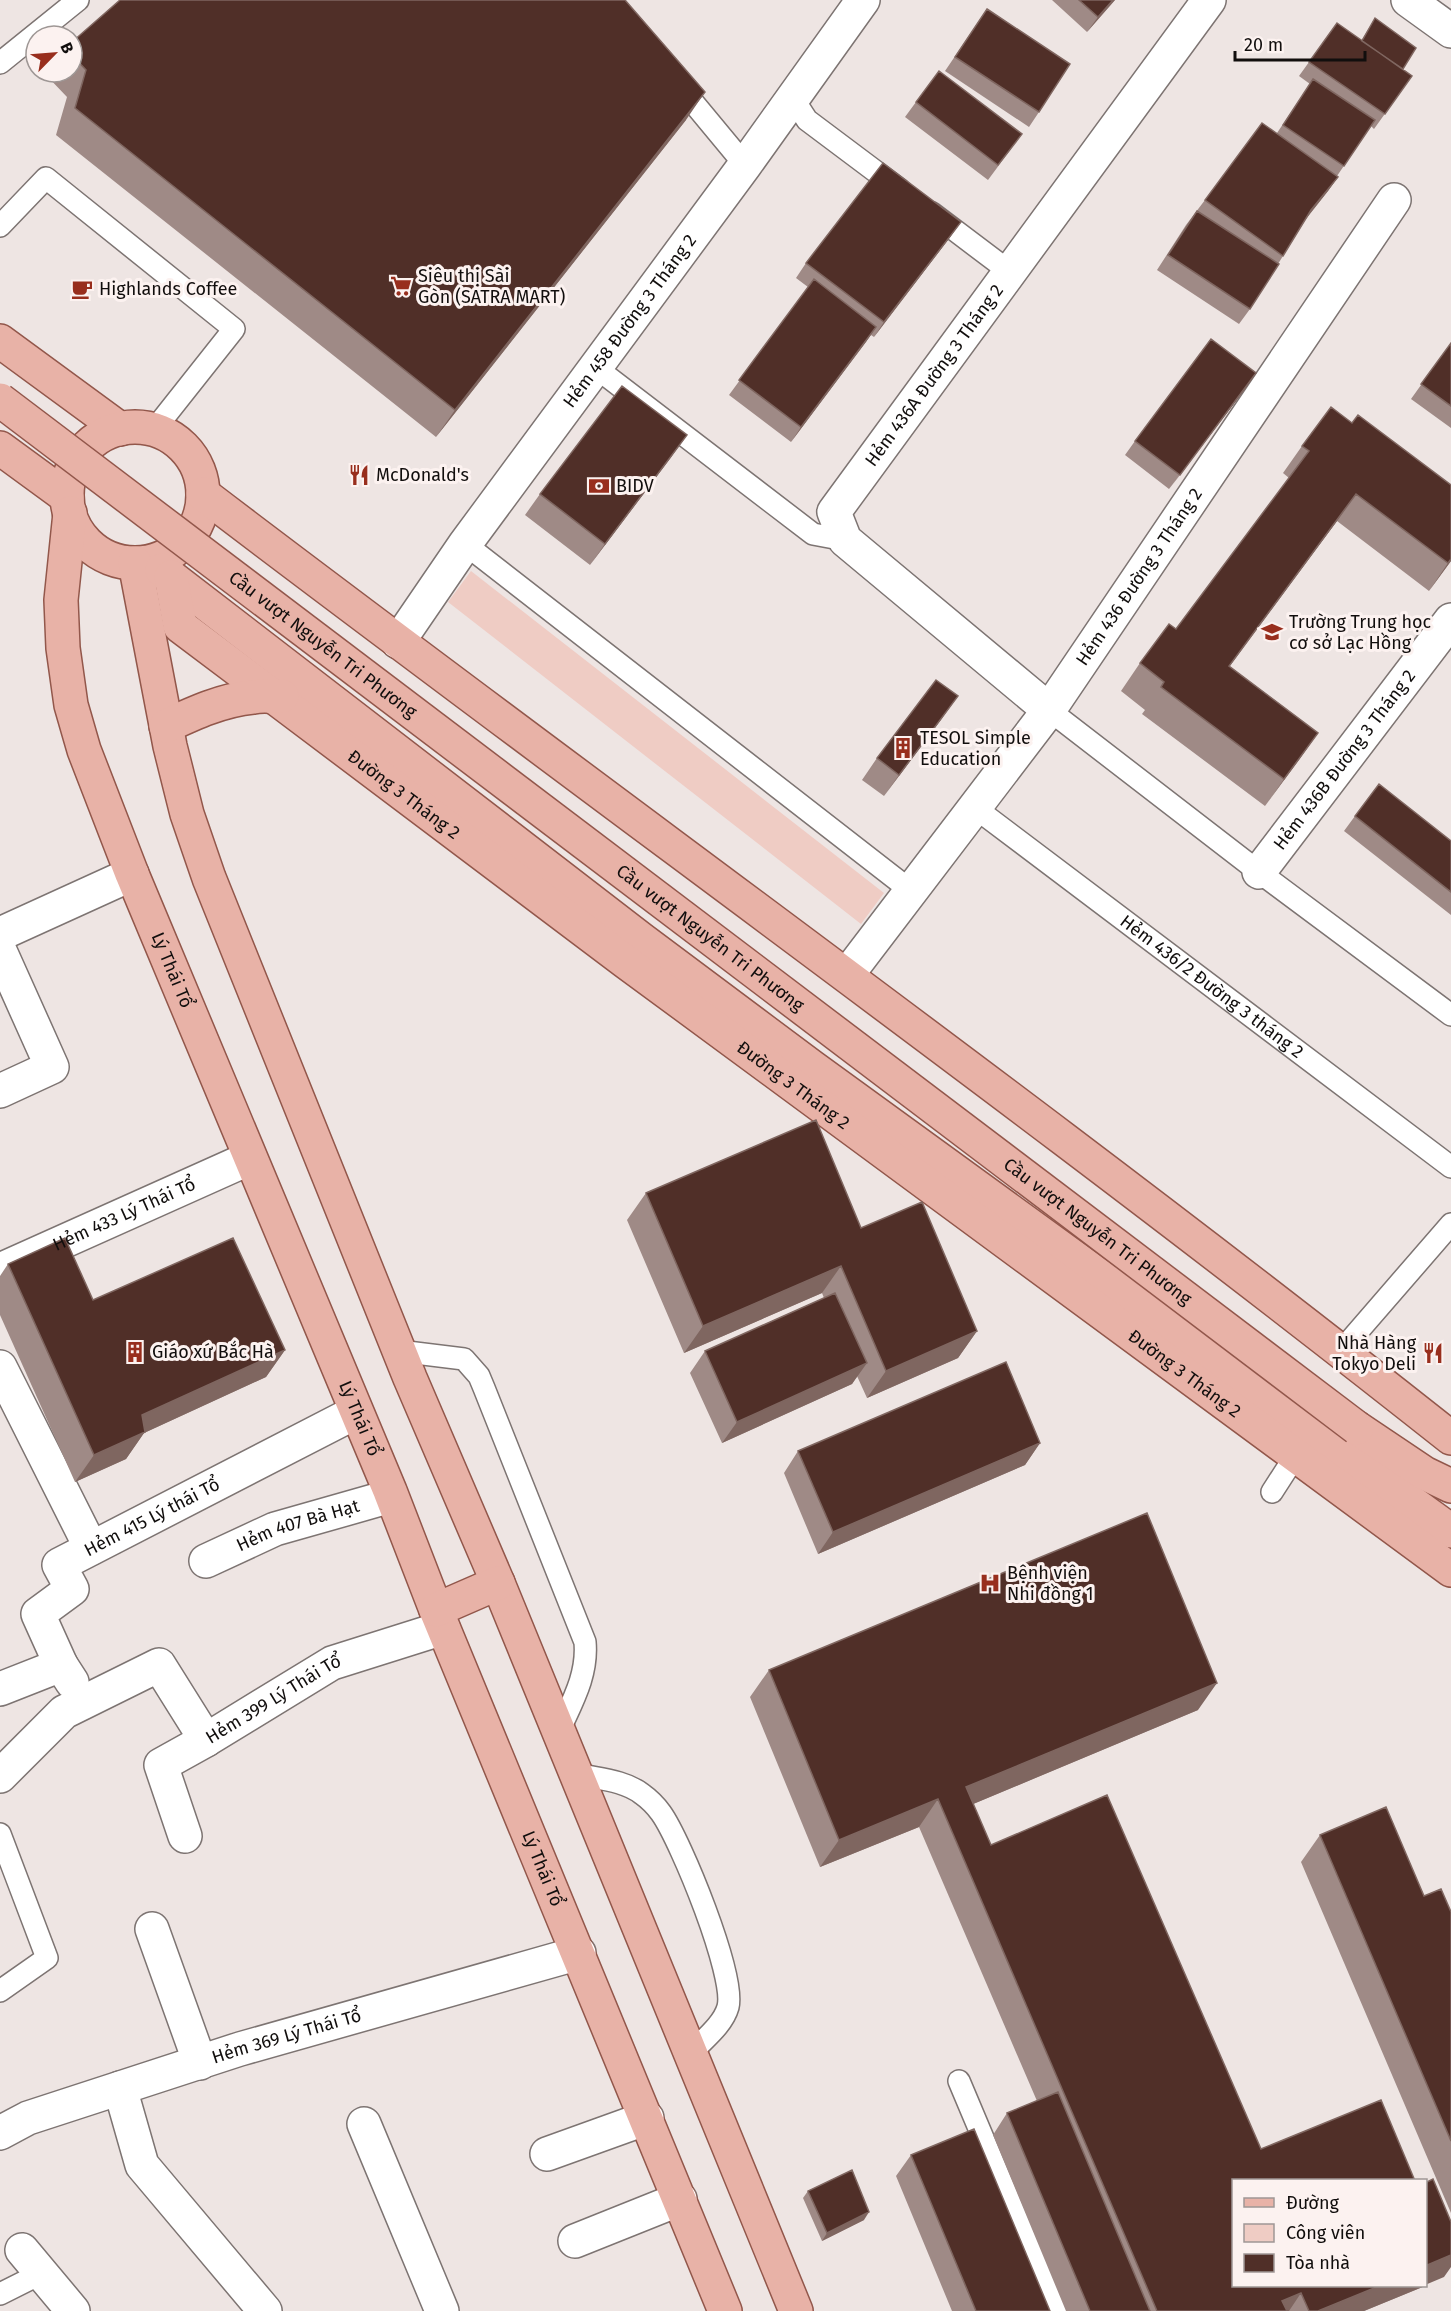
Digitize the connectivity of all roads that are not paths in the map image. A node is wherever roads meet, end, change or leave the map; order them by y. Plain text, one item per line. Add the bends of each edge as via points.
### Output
1 (78, 0) edge
2 (863, 0) edge
3 (1209, 0) edge
4 (0, 63) edge
5 (661, 64) edge
6 (792, 97) junction
7 (745, 165) junction
8 (1394, 200) dead end
9 (0, 226) edge
10 (1010, 272) junction
11 (0, 341) edge
12 (595, 367) junction
13 (0, 400) edge
14 (120, 429) junction
15 (154, 430) junction
16 (0, 448) edge
17 (203, 494) junction
18 (68, 505) junction
19 (845, 540) junction
20 (465, 544) junction
21 (152, 567) junction
22 (1451, 620) edge
23 (398, 642) junction
24 (322, 693) junction
25 (274, 697) junction
26 (1049, 710) junction
27 (166, 726) junction
28 (974, 807) junction
29 (1259, 872) junction
30 (132, 874) junction
31 (910, 890) junction
32 (0, 934) edge
33 (633, 950) junction
34 (0, 951) edge
35 (847, 975) junction
36 (1451, 1015) edge
37 (0, 1091) edge
38 (250, 1158) junction
39 (1451, 1167) edge
40 (1451, 1224) edge
41 (0, 1270) edge
42 (399, 1351) junction
43 (1341, 1351) junction
44 (2, 1374) edge
45 (356, 1412) junction
46 (1451, 1438) edge
47 (1304, 1443) junction
48 (1437, 1480) edge
49 (1272, 1492) dead end
50 (391, 1496) junction
51 (1451, 1500) edge
52 (1451, 1531) edge
53 (91, 1548) junction
54 (206, 1561) dead end
55 (1451, 1570) edge
56 (498, 1583) junction
57 (440, 1619) junction
58 (61, 1665) junction
59 (0, 1689) edge
60 (84, 1702) junction
61 (559, 1731) junction
62 (206, 1740) junction
63 (577, 1774) junction
64 (0, 1776) edge
65 (0, 1834) edge
66 (185, 1836) dead end
67 (152, 1929) dead end
68 (579, 1953) junction
69 (0, 1991) edge
70 (691, 2053) junction
71 (200, 2062) junction
72 (959, 2080) dead end
73 (120, 2088) junction
74 (647, 2118) junction
75 (364, 2124) dead end
76 (1, 2129) edge
77 (547, 2154) dead end
78 (680, 2199) junction
79 (575, 2241) dead end
80 (32, 2262) joint
81 (0, 2294) edge
82 (723, 2310) edge
83 (73, 2311) edge
84 (265, 2311) edge
85 (442, 2311) edge
86 (796, 2311) edge
87 (1056, 2311) edge

1 - 4 lane
2 - 6 street, Hẻm 458 Đường 3 Tháng 2
3 - 10 street, Hẻm 436A Đường 3 Tháng 2
5 - 7 lane
6 - 7 street, Hẻm 458 Đường 3 Tháng 2
6 - 10 lane via 807,120
7 - 12 street, Hẻm 458 Đường 3 Tháng 2
8 - 26 street, Hẻm 436 Đường 3 Tháng 2
9 - 15 lane via 46,178 234,329
10 - 19 street, Hẻm 436A Đường 3 Tháng 2 via 834,512
11 - 14 main road
12 - 19 lane via 813,534
12 - 20 street, Hẻm 458 Đường 3 Tháng 2
13 - 48 main road, Cầu vượt Nguyễn Tri Phương, bridge via 1357,1428
14 - 15 main road
14 - 18 main road via 92,442 82,453 69,481
15 - 17 main road via 173,439 189,454 200,473
16 - 18 main road
17 - 21 main road via 197,524 189,538
17 - 23 main road
18 - 21 main road via 79,532 94,549 113,559
18 - 30 main road, Lý Thái Tổ via 61,600 71,705 84,750
19 - 26 street, Hẻm 436A Đường 3 Tháng 2
20 - 23 street, Hẻm 458 Đường 3 Tháng 2
20 - 31 lane
21 - 24 main road, Đường 3 Tháng 2
21 - 25 main road, Đường 3 Tháng 2 via 180,626
21 - 27 main road
22 - 29 street, Hẻm 436B Đường 3 Tháng 2
23 - 35 main road
24 - 25 main road
24 - 33 main road, Đường 3 Tháng 2
25 - 27 main road via 231,700
25 - 33 main road, Đường 3 Tháng 2
26 - 28 street, Hẻm 436 Đường 3 Tháng 2
26 - 29 lane
27 - 42 main road via 187,814 209,878
28 - 31 street, Hẻm 436 Đường 3 Tháng 2
28 - 39 lane, Hẻm 436/2 Đường 3 tháng 2
29 - 36 lane
30 - 32 street
30 - 38 main road, Lý Thái Tổ
31 - 35 street, Hẻm 436 Đường 3 Tháng 2
33 - 47 main road, Đường 3 Tháng 2
34 - 37 street via 52,1067
35 - 43 main road
38 - 41 street, Hẻm 433 Lý Thái Tổ
38 - 45 main road, Lý Thái Tổ
40 - 43 lane
42 - 56 main road
42 - 61 lane via 464,1359 479,1376 585,1642 584,1674
43 - 46 main road
44 - 53 street
45 - 50 main road, Lý Thái Tổ
45 - 53 street, Hẻm 415 Lý thái Tổ
47 - 49 lane
47 - 52 main road, Đường 3 Tháng 2
47 - 55 main road, Đường 3 Tháng 2
48 - 51 main road
50 - 54 street, Hẻm 407 Bà Hạt via 275,1529
50 - 57 main road, Lý Thái Tổ
53 - 58 street, Hẻm 415 Lý thái Tổ via 59,1564 72,1589 38,1614
56 - 57 main road
56 - 61 main road
57 - 62 street, Hẻm 399 Lý Thái Tổ via 332,1663
57 - 68 main road, Lý Thái Tổ
58 - 59 street
58 - 60 street
60 - 62 street, Hẻm 399 Lý Thái Tổ via 159,1665
60 - 64 street, Hẻm 399 Lý Thái Tổ via 64,1712
61 - 63 main road
62 - 66 street via 161,1765
63 - 70 main road
63 - 70 lane via 627,1785 651,1802 668,1826 701,1898 720,1954 729,1991 728,2008
65 - 69 lane via 48,1958
67 - 71 street
68 - 71 street, Hẻm 369 Lý Thái Tổ
68 - 74 main road, Lý Thái Tổ
70 - 86 main road
71 - 73 street, Hẻm 369 Lý Thái Tổ
72 - 87 lane
73 - 76 street, Hẻm 369 Lý Thái Tổ
73 - 84 street via 142,2165
74 - 77 street
74 - 78 main road, Lý Thái Tổ
75 - 85 street
78 - 79 street
78 - 82 main road, Lý Thái Tổ
80 - 81 lane
80 - 83 street

